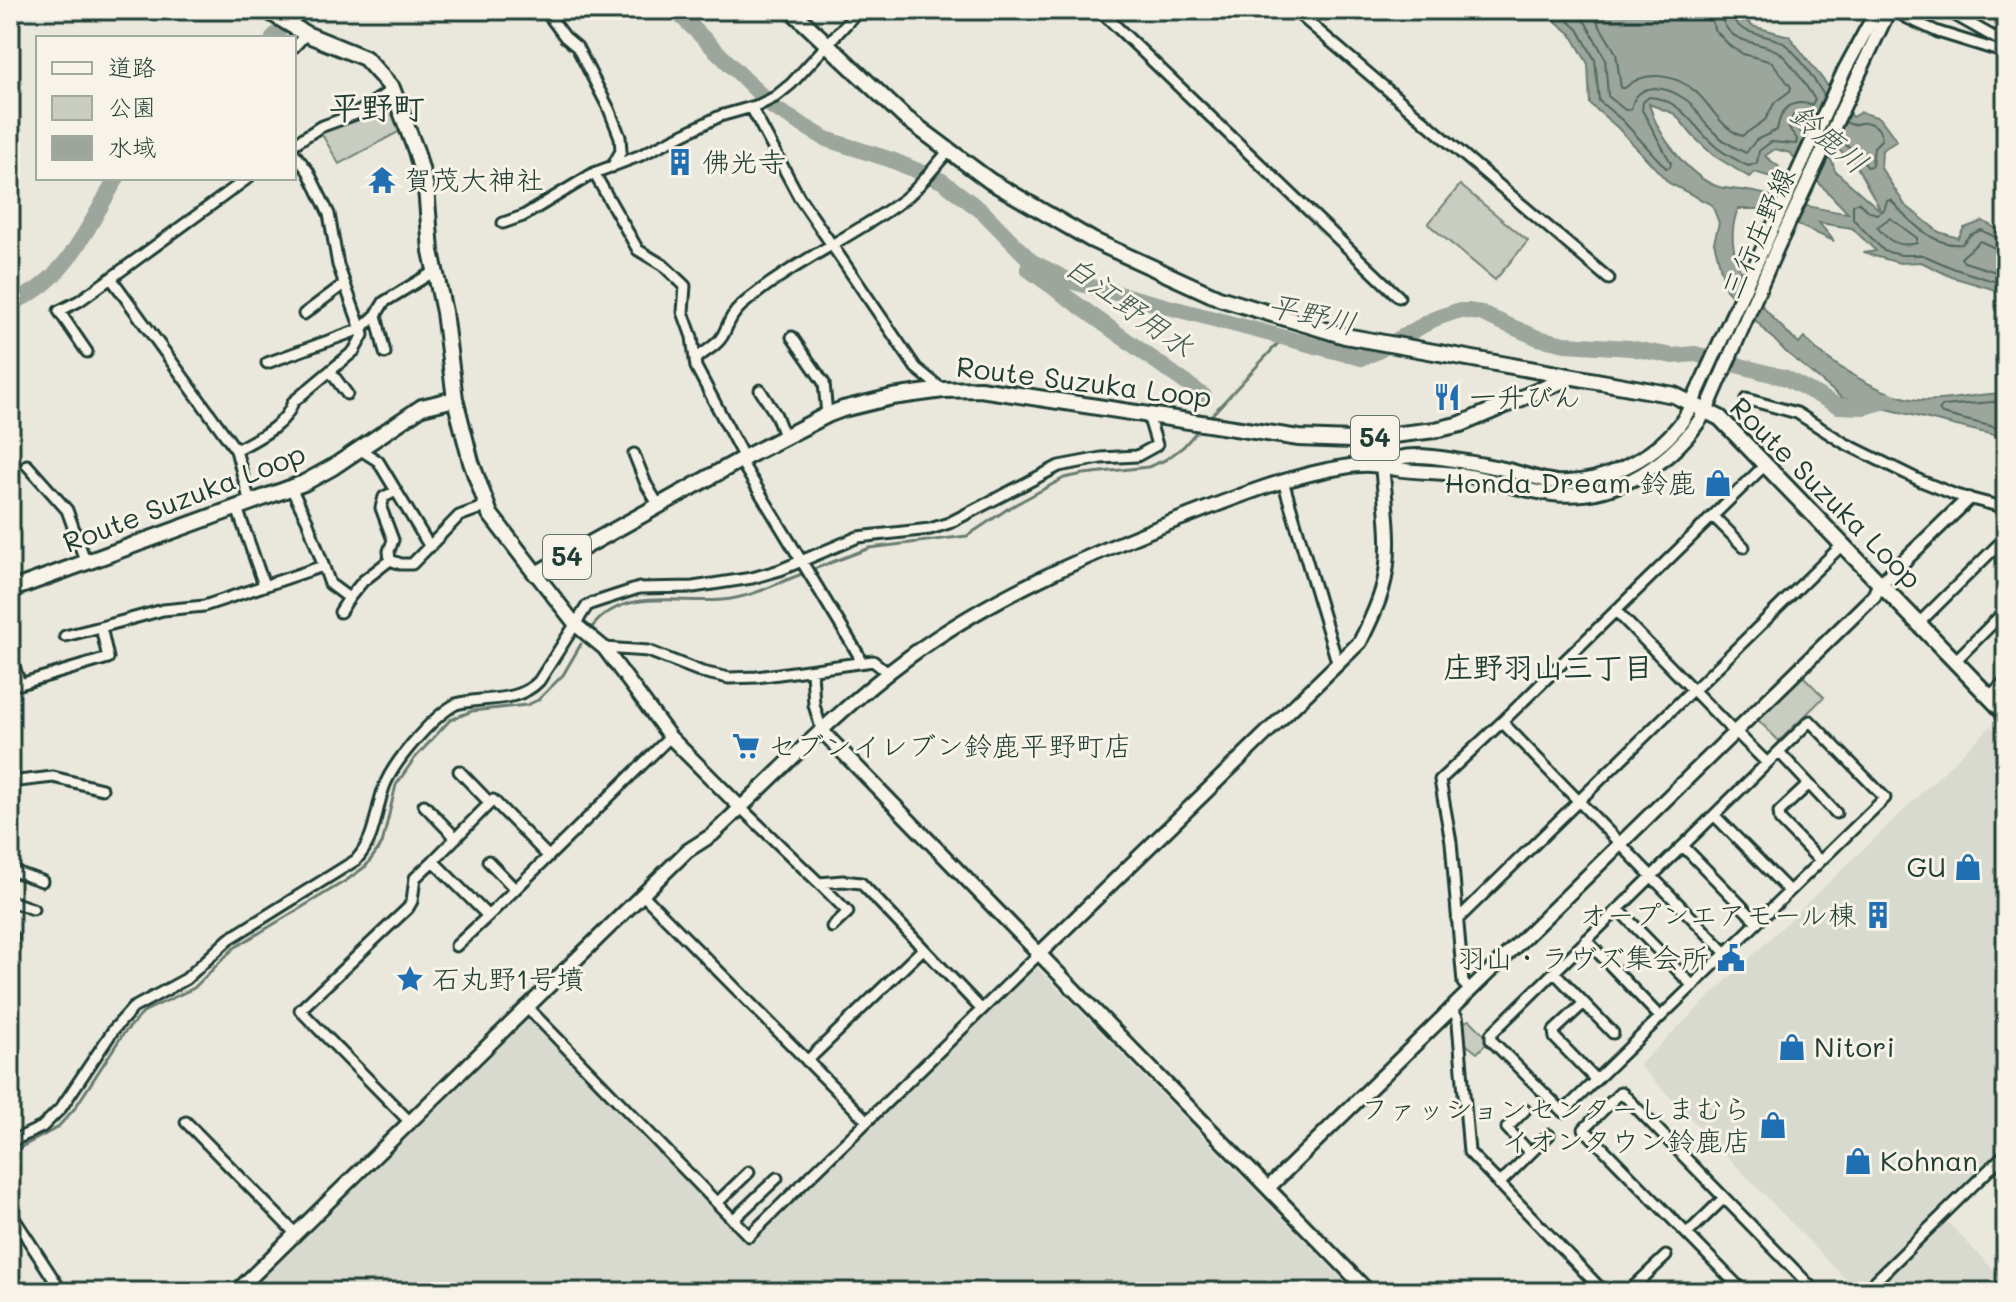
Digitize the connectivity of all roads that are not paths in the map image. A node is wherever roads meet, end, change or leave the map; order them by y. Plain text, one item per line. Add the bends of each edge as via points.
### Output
1 (266, 10) edge
2 (545, 10) edge
3 (791, 10) edge
4 (859, 10) edge
5 (1099, 10) edge
6 (1294, 10) edge
7 (1870, 10) edge
8 (1877, 10) edge
9 (1891, 10) edge
10 (1946, 10) edge
11 (1905, 17) dead end
12 (294, 26) junction
13 (294, 36) edge
14 (827, 44) junction
15 (2006, 44) edge
16 (2006, 53) edge
17 (1845, 69) junction
18 (393, 89) junction
19 (755, 106) junction
20 (296, 143) edge
21 (949, 151) junction
22 (296, 156) edge
23 (612, 167) junction
24 (594, 173) junction
25 (245, 180) edge
26 (503, 223) dead end
27 (832, 245) junction
28 (435, 271) junction
29 (111, 278) junction
30 (1609, 279) dead end
31 (344, 284) junction
32 (1399, 297) dead end
33 (304, 314) dead end
34 (376, 315) junction
35 (361, 329) junction
36 (792, 337) dead end
37 (87, 352) dead end
38 (385, 353) dead end
39 (695, 359) junction
40 (267, 363) dead end
41 (330, 371) junction
42 (1534, 372) junction
43 (1571, 377) junction
44 (760, 390) dead end
45 (943, 390) junction
46 (347, 394) dead end
47 (1521, 396) junction
48 (455, 399) junction
49 (1746, 399) dead end
50 (1692, 403) junction
51 (1707, 409) junction
52 (827, 415) junction
53 (1148, 415) junction
54 (784, 436) junction
55 (359, 449) junction
56 (236, 450) junction
57 (634, 454) dead end
58 (742, 459) junction
59 (1382, 464) junction
60 (27, 465) dead end
61 (1765, 465) junction
62 (1283, 481) junction
63 (291, 488) junction
64 (396, 491) junction
65 (1968, 499) junction
66 (244, 506) junction
67 (486, 506) junction
68 (659, 506) junction
69 (2006, 508) edge
70 (1713, 516) junction
71 (2006, 537) edge
72 (1841, 546) junction
73 (430, 547) junction
74 (1744, 547) dead end
75 (390, 560) junction
76 (86, 563) junction
77 (802, 563) junction
78 (323, 566) junction
79 (536, 574) junction
80 (264, 585) junction
81 (1879, 585) junction
82 (10, 590) edge
83 (349, 598) junction
84 (2006, 610) edge
85 (1616, 611) junction
86 (340, 612) dead end
87 (1918, 624) junction
88 (576, 625) junction
89 (101, 627) junction
90 (65, 636) dead end
91 (604, 648) junction
92 (10, 654) edge
93 (1955, 661) junction
94 (860, 662) junction
95 (1338, 665) junction
96 (812, 671) junction
97 (888, 673) junction
98 (2006, 680) edge
99 (1693, 690) junction
100 (1989, 697) junction
101 (2006, 714) edge
102 (1502, 722) junction
103 (822, 731) junction
104 (1734, 731) junction
105 (670, 737) junction
106 (1779, 752) junction
107 (1767, 763) junction
108 (459, 771) dead end
109 (10, 782) edge
110 (1809, 784) junction
111 (102, 789) dead end
112 (1578, 801) junction
113 (490, 803) junction
114 (424, 805) dead end
115 (741, 808) junction
116 (1836, 813) dead end
117 (1714, 815) junction
118 (456, 838) junction
119 (1620, 845) junction
120 (1683, 846) junction
121 (548, 856) junction
122 (433, 861) junction
123 (488, 861) dead end
124 (1820, 861) junction
125 (10, 870) edge
126 (1651, 877) junction
127 (42, 881) dead end
128 (819, 883) junction
129 (515, 889) junction
130 (1789, 891) junction
131 (642, 894) junction
132 (10, 901) edge
133 (33, 909) dead end
134 (1618, 909) junction
135 (488, 916) junction
136 (1457, 920) junction
137 (1757, 922) junction
138 (832, 927) dead end
139 (1586, 940) junction
140 (456, 946) dead end
141 (923, 949) junction
142 (1040, 953) junction
143 (1726, 953) junction
144 (1554, 972) junction
145 (1693, 986) junction
146 (1469, 989) junction
147 (1584, 1003) junction
148 (526, 1006) junction
149 (1450, 1008) junction
150 (981, 1009) junction
151 (1660, 1017) junction
152 (1613, 1033) dead end
153 (807, 1061) junction
154 (1596, 1080) junction
155 (1525, 1110) dead end
156 (867, 1121) junction
157 (186, 1122) dead end
158 (410, 1122) junction
159 (1549, 1135) dead end
160 (10, 1142) edge
161 (1530, 1153) junction
162 (2006, 1153) edge
163 (749, 1172) dead end
164 (777, 1178) dead end
165 (1499, 1184) junction
166 (1268, 1188) junction
167 (1724, 1198) junction
168 (717, 1203) junction
169 (10, 1212) edge
170 (733, 1220) junction
171 (295, 1233) junction
172 (1687, 1234) junction
173 (1666, 1256) dead end
174 (62, 1292) edge
175 (236, 1292) edge
176 (1369, 1292) edge
177 (1604, 1292) edge
178 (1628, 1292) edge
179 (1744, 1292) edge
180 (1816, 1292) edge
181 (1864, 1292) edge

1 - 12 main road, 54
2 - 23 street via 577,47 609,109 621,151
3 - 14 main road, Route Suzuka Loop
4 - 14 street
5 - 32 street
6 - 30 street
7 - 17 street, 三行庄野線
8 - 17 street, 三行庄野線
9 - 51 street, 三行庄野線 via 1819,156
10 - 15 street
11 - 16 street
12 - 13 street
12 - 18 main road, 54 via 365,58
14 - 19 street via 791,84
14 - 21 main road, Route Suzuka Loop via 903,116
17 - 50 street, 三行庄野線
18 - 20 street
18 - 28 main road, 54 via 426,187
19 - 23 street via 720,116
19 - 27 street via 789,180
21 - 27 street via 903,200
21 - 42 main road, Route Suzuka Loop via 1027,204 1219,298 1345,336
22 - 31 street via 329,214
23 - 24 street
24 - 26 street
24 - 39 street via 638,250 685,286 683,312
25 - 29 street
27 - 39 street via 741,306 728,319 720,340
27 - 45 street via 916,368
28 - 34 street via 384,302
28 - 48 main road, 54
29 - 37 street via 59,311
29 - 56 street
31 - 33 street
31 - 35 street
34 - 35 street
34 - 38 street
35 - 40 street
35 - 41 street via 354,351
36 - 52 street via 824,383
39 - 58 street
41 - 46 street
41 - 56 street via 293,402 279,423
42 - 43 main road, Route Suzuka Loop
42 - 47 main road
43 - 47 main road, Route Suzuka Loop / 54
43 - 50 main road, Route Suzuka Loop via 1674,395
44 - 54 street
45 - 52 main road, Route Suzuka Loop / 54
45 - 53 main road, Route Suzuka Loop / 54 via 980,389
47 - 53 main road, Route Suzuka Loop / 54 via 1461,424 1330,440
48 - 55 main road, Route Suzuka Loop via 422,407
48 - 67 main road, 54
49 - 65 street via 1797,413 1883,464
50 - 51 main road, Route Suzuka Loop
50 - 59 street, 三行庄野線 via 1681,423 1656,446 1591,480 1548,481 1423,456 1394,457
51 - 59 street, 三行庄野線 via 1694,432 1661,462 1626,483 1586,493 1550,494 1474,476
51 - 61 main road, Route Suzuka Loop
52 - 54 main road, Route Suzuka Loop / 54
53 - 77 street via 1157,445 1137,456 1059,466 949,523 866,535
54 - 58 main road, Route Suzuka Loop / 54
55 - 63 main road, Route Suzuka Loop
55 - 64 street via 377,460
56 - 66 street
57 - 68 street
58 - 68 main road, Route Suzuka Loop / 54
58 - 77 street
59 - 62 street
59 - 95 street via 1387,556 1383,589 1360,642
60 - 76 street via 67,510
61 - 70 street
61 - 72 main road, Route Suzuka Loop
62 - 95 street
62 - 97 street via 1067,566 960,624
63 - 66 main road, Route Suzuka Loop
63 - 78 street
64 - 73 street
64 - 75 street via 384,497 381,508 393,540
65 - 69 street
65 - 81 street
66 - 76 main road, Route Suzuka Loop
66 - 80 street
67 - 73 street via 459,516
67 - 79 main road, 54
68 - 79 main road, Route Suzuka Loop / 54
70 - 74 street
70 - 85 street
71 - 87 street
72 - 81 main road, Route Suzuka Loop
72 - 99 street
73 - 75 street via 412,564
75 - 83 street
76 - 82 main road, Route Suzuka Loop
77 - 88 street via 752,578 625,591 587,606
77 - 94 street
78 - 80 street
78 - 83 street via 330,584
79 - 88 street
80 - 89 street via 204,606 163,610
81 - 87 main road, Route Suzuka Loop
81 - 104 street via 1874,596
83 - 86 street
84 - 93 street
85 - 99 street
85 - 102 street
87 - 93 main road, Route Suzuka Loop
88 - 91 street
88 - 160 street via 532,688 522,695 466,701 447,709 410,746 384,785 376,824 356,860 229,939 186,979 133,1008 53,1118
89 - 90 street
89 - 92 street via 108,658 20,684
91 - 96 street via 648,651 729,678
91 - 105 street
93 - 100 main road, Route Suzuka Loop
94 - 96 street
94 - 97 street via 873,661
95 - 142 street
96 - 103 street
97 - 103 street
98 - 100 street
99 - 104 street
99 - 112 street
100 - 101 main road, Route Suzuka Loop
102 - 112 street
102 - 136 street via 1440,780
103 - 115 street
103 - 142 street
104 - 107 street
104 - 119 street
105 - 115 street
105 - 121 street
106 - 107 street
106 - 110 street
106 - 124 street via 1810,721 1885,798
107 - 117 street
108 - 113 street
109 - 111 street via 53,777
110 - 116 street
110 - 124 street via 1779,812 1780,820
112 - 119 street
112 - 136 street
113 - 118 street
113 - 121 street via 493,800
114 - 118 street
115 - 128 street
115 - 131 street
117 - 120 street
117 - 130 street
118 - 122 street
119 - 126 street
119 - 146 street
120 - 126 street
120 - 137 street
121 - 129 street
122 - 135 street
122 - 158 street via 415,878 408,908 300,1010
123 - 129 street
124 - 130 street
125 - 127 street
126 - 134 street
126 - 143 street
128 - 138 street via 848,912
128 - 141 street via 861,883
129 - 135 street
130 - 137 street
131 - 148 street
131 - 153 street
132 - 133 street
134 - 139 street
134 - 145 street
135 - 140 street
136 - 146 street via 1463,983
137 - 143 street
139 - 144 street
139 - 151 street
141 - 150 street
141 - 153 street
142 - 150 street
142 - 166 street
143 - 145 street
144 - 147 street
144 - 154 street via 1491,1034 1491,1040 1563,1112
145 - 151 street
146 - 149 street
147 - 152 street
147 - 154 street via 1554,1031 1555,1038
148 - 158 street
148 - 168 street
149 - 165 street via 1458,1023 1469,1152
149 - 166 street
150 - 156 street
151 - 154 street
153 - 156 street
155 - 161 street via 1507,1128
156 - 170 street via 749,1236
157 - 171 street
158 - 171 street
159 - 161 street
161 - 165 street
162 - 181 street
163 - 168 street
164 - 170 street
165 - 177 street
166 - 176 street
167 - 172 street
167 - 172 street via 1621,1092 1584,1129
167 - 180 street
168 - 170 street
169 - 174 street
171 - 175 street
172 - 179 street
173 - 178 street

